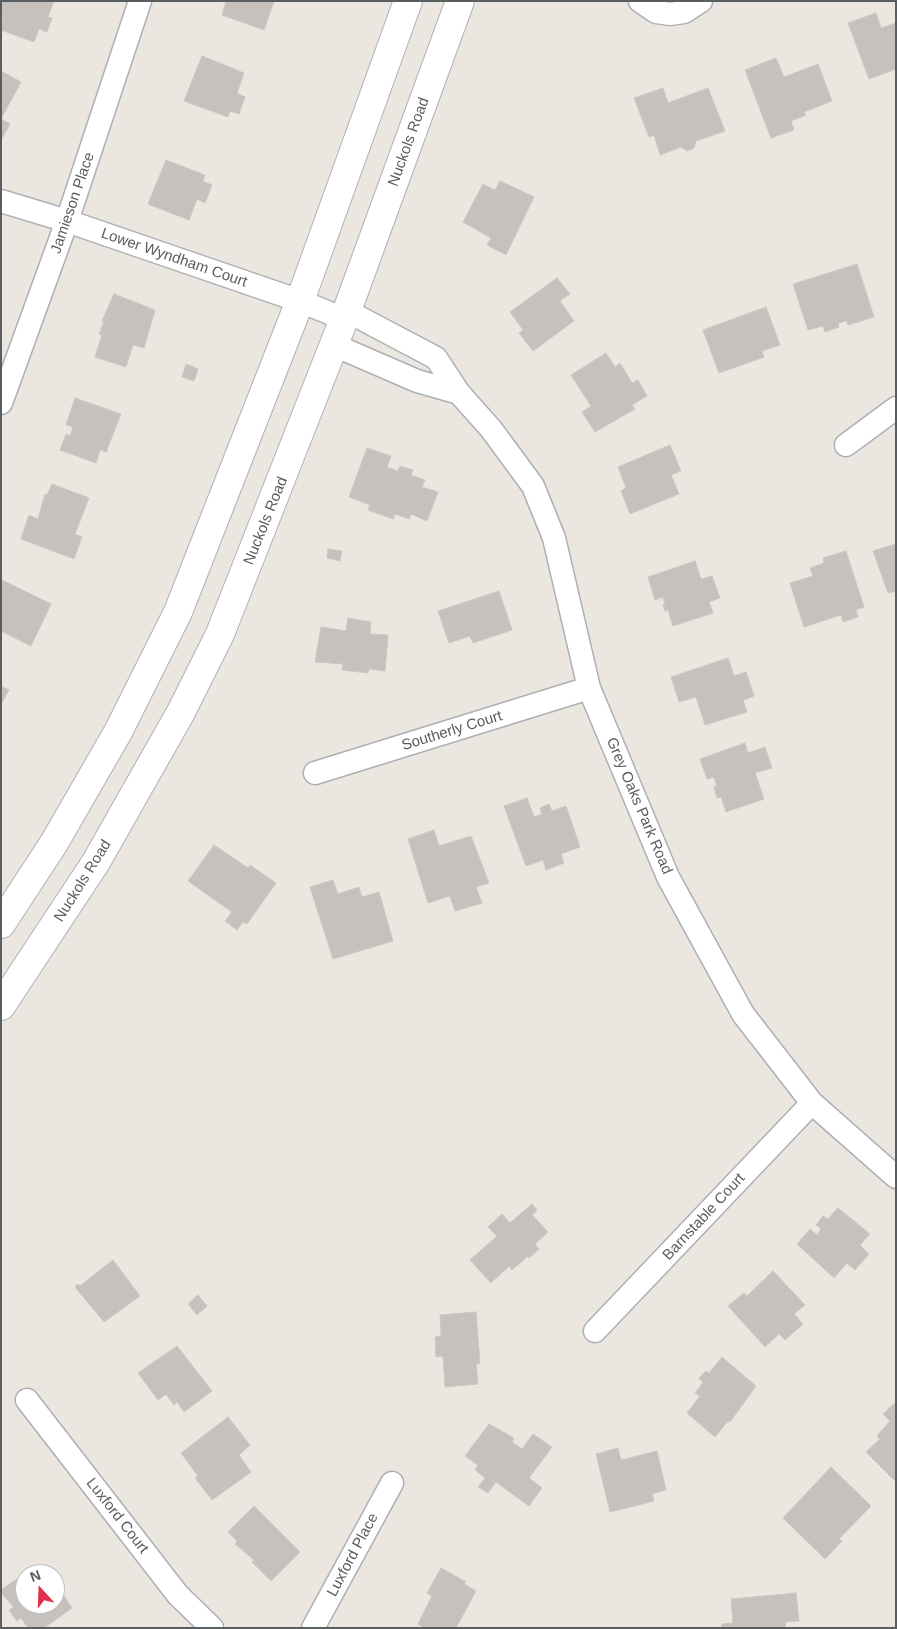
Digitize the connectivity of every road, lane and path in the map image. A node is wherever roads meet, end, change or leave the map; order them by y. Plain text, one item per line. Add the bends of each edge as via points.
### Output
1 (140, 1) edge
2 (408, 1) edge
3 (460, 1) edge
4 (640, 1) edge
5 (701, 1) edge
6 (1, 201) edge
7 (67, 221) junction
8 (300, 301) junction
9 (346, 315) junction
10 (334, 345) junction
11 (459, 393) junction
12 (1, 403) edge
13 (896, 408) edge
14 (846, 445) dead end
15 (589, 688) junction
16 (315, 773) dead end
17 (1, 924) edge
18 (1, 1006) edge
19 (812, 1102) junction
20 (896, 1177) edge
21 (595, 1331) dead end
22 (27, 1400) dead end
23 (392, 1483) dead end
24 (212, 1628) edge
25 (313, 1628) edge

1 - 7 street, Jamieson Place
2 - 8 main road
3 - 9 main road, Nuckols Road
4 - 5 street via 656,12 670,14 684,12
6 - 7 street, Lower Wyndham Court
7 - 8 street, Lower Wyndham Court
7 - 12 street, Jamieson Place
8 - 9 street, Lower Wyndham Court
8 - 17 main road via 178,612 118,732 54,843
9 - 10 main road, Nuckols Road
9 - 11 street, Grey Oaks Park Road via 436,358
10 - 11 street via 417,381
10 - 18 main road, Nuckols Road via 220,634 182,712 96,862
11 - 15 street, Grey Oaks Park Road via 491,429 533,486 554,538
13 - 14 street
15 - 16 street, Southerly Court
15 - 19 street, Grey Oaks Park Road via 673,885 743,1014
19 - 20 street, Grey Oaks Park Road
19 - 21 street, Barnstable Court
22 - 24 street, Luxford Court via 178,1595
23 - 25 street, Luxford Place

